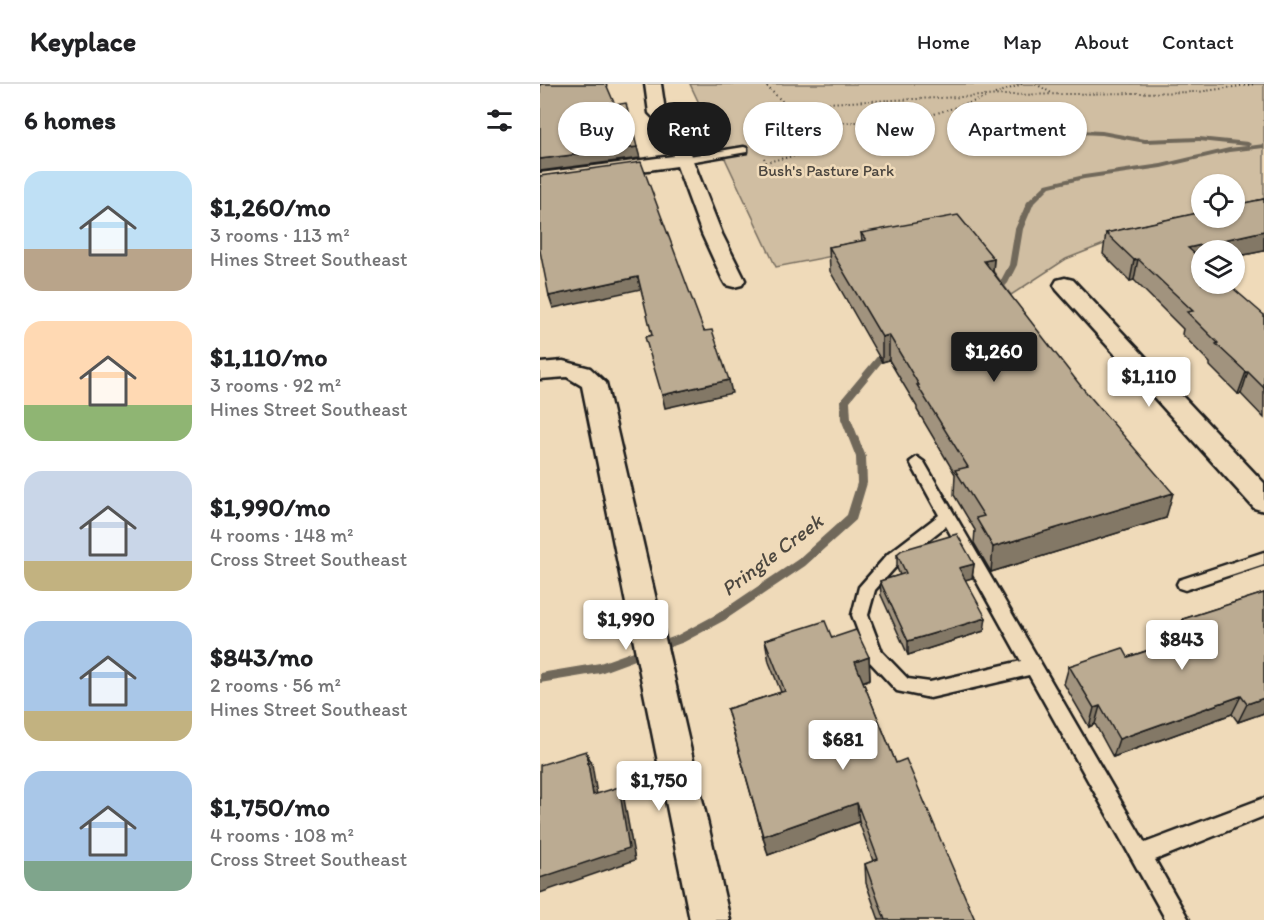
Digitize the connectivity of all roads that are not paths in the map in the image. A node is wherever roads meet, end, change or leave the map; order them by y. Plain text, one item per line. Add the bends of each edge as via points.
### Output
1 (653, 84) edge
2 (743, 150) edge
3 (683, 160) junction
4 (540, 179) edge
5 (734, 280) dead end
6 (1065, 285) dead end
7 (540, 371) edge
8 (917, 462) dead end
9 (1264, 501) edge
10 (948, 516) junction
11 (1264, 558) edge
12 (1185, 584) dead end
13 (1034, 666) junction
14 (1264, 807) edge
15 (1141, 855) junction
16 (710, 920) edge
17 (1178, 920) edge

1 - 3 street via 657,113 669,123
2 - 3 lane
3 - 4 street
3 - 5 street
6 - 9 street
7 - 16 street via 581,371 594,383
8 - 10 lane
10 - 13 lane
10 - 13 lane via 894,558 867,587 860,615 875,656 903,686 930,690
11 - 12 lane
13 - 15 lane
14 - 15 lane
15 - 17 lane

